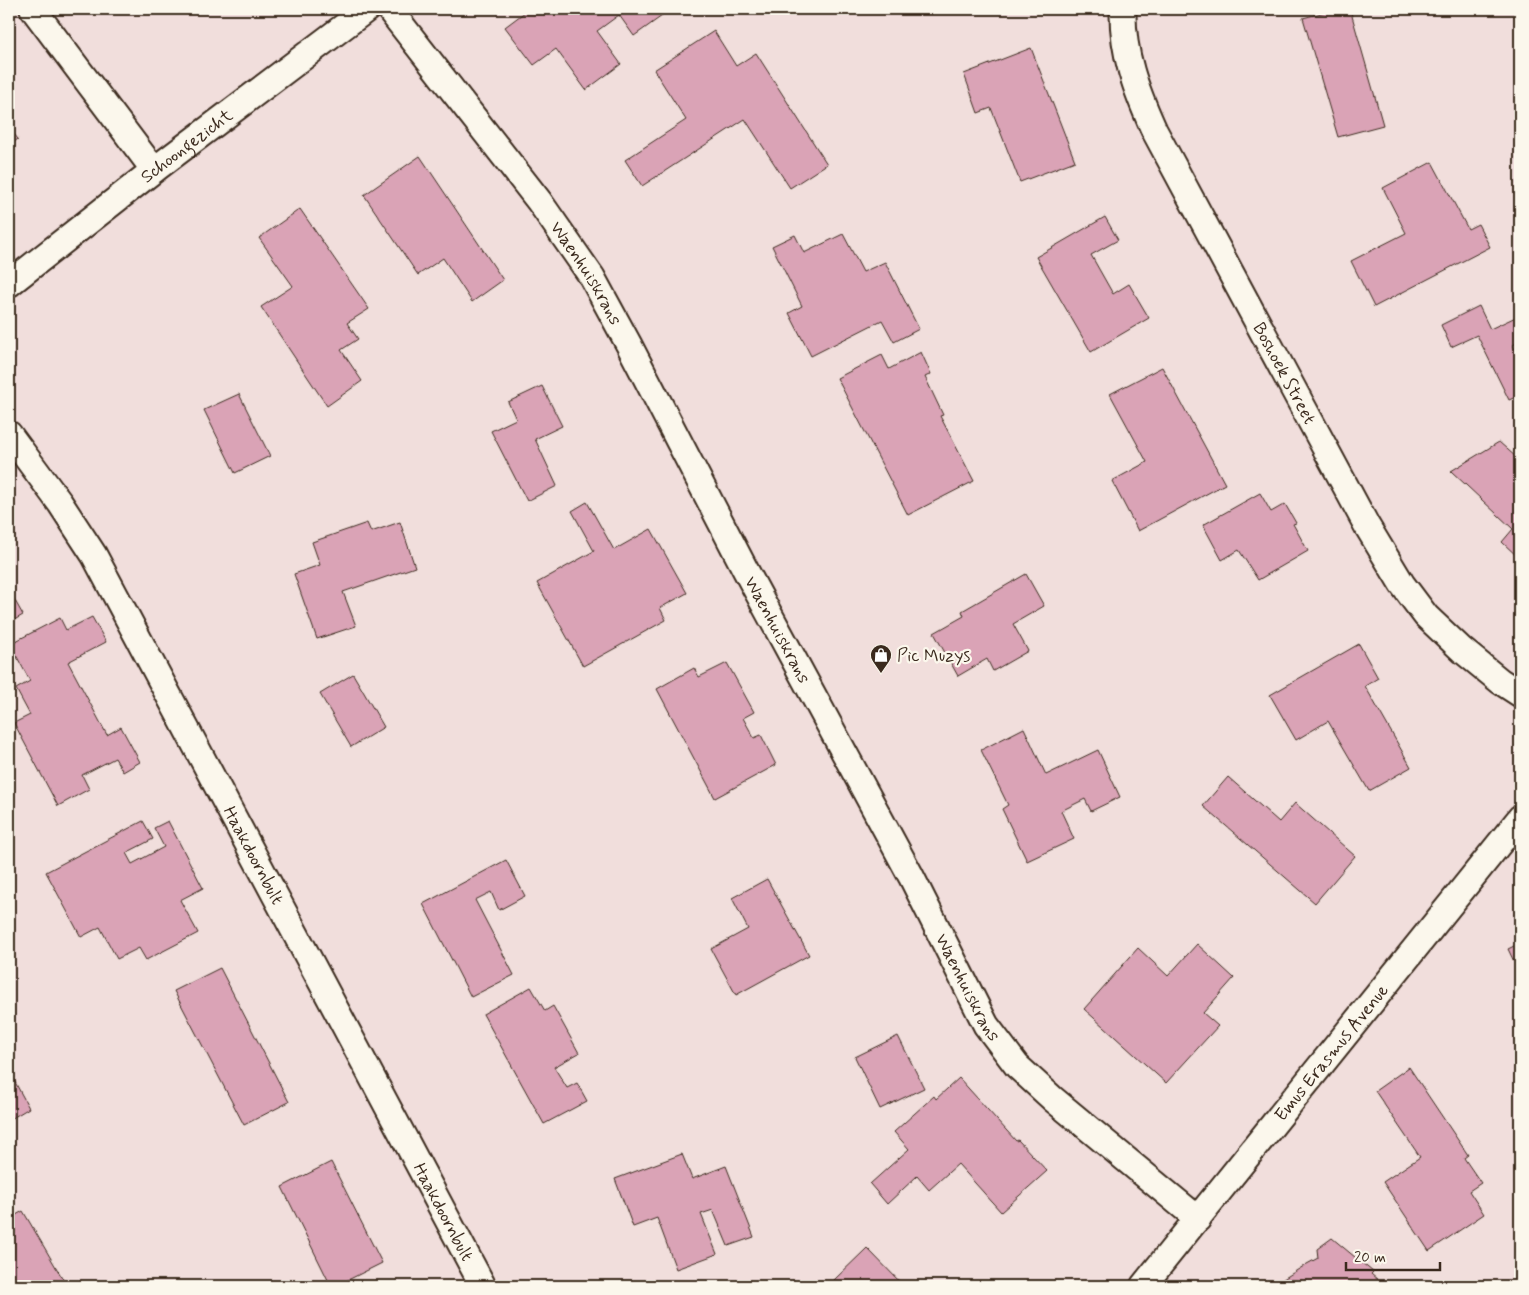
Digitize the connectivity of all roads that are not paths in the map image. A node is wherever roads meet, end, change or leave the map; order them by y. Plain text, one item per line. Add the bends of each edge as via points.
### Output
1 (33, 9) edge
2 (367, 9) edge
3 (389, 9) edge
4 (1122, 9) edge
5 (154, 170) junction
6 (9, 284) edge
7 (9, 434) edge
8 (1520, 694) edge
9 (1520, 818) edge
10 (1198, 1220) junction
11 (483, 1286) edge
12 (1143, 1286) edge

1 - 5 street
2 - 5 street, Schoongezicht
3 - 10 street, Waenhuiskrans via 539,201 592,277 911,876 986,1025 1017,1066 1046,1093
4 - 8 street, Boshoek Street via 1122,28 1136,90 1154,130 1367,526 1402,584 1426,616 1462,650
5 - 6 street, Schoongezicht
7 - 11 street, Haakdoornbult via 60,502 94,555
9 - 10 street, Emus Erasmus Avenue
10 - 12 street, Emus Erasmus Avenue

